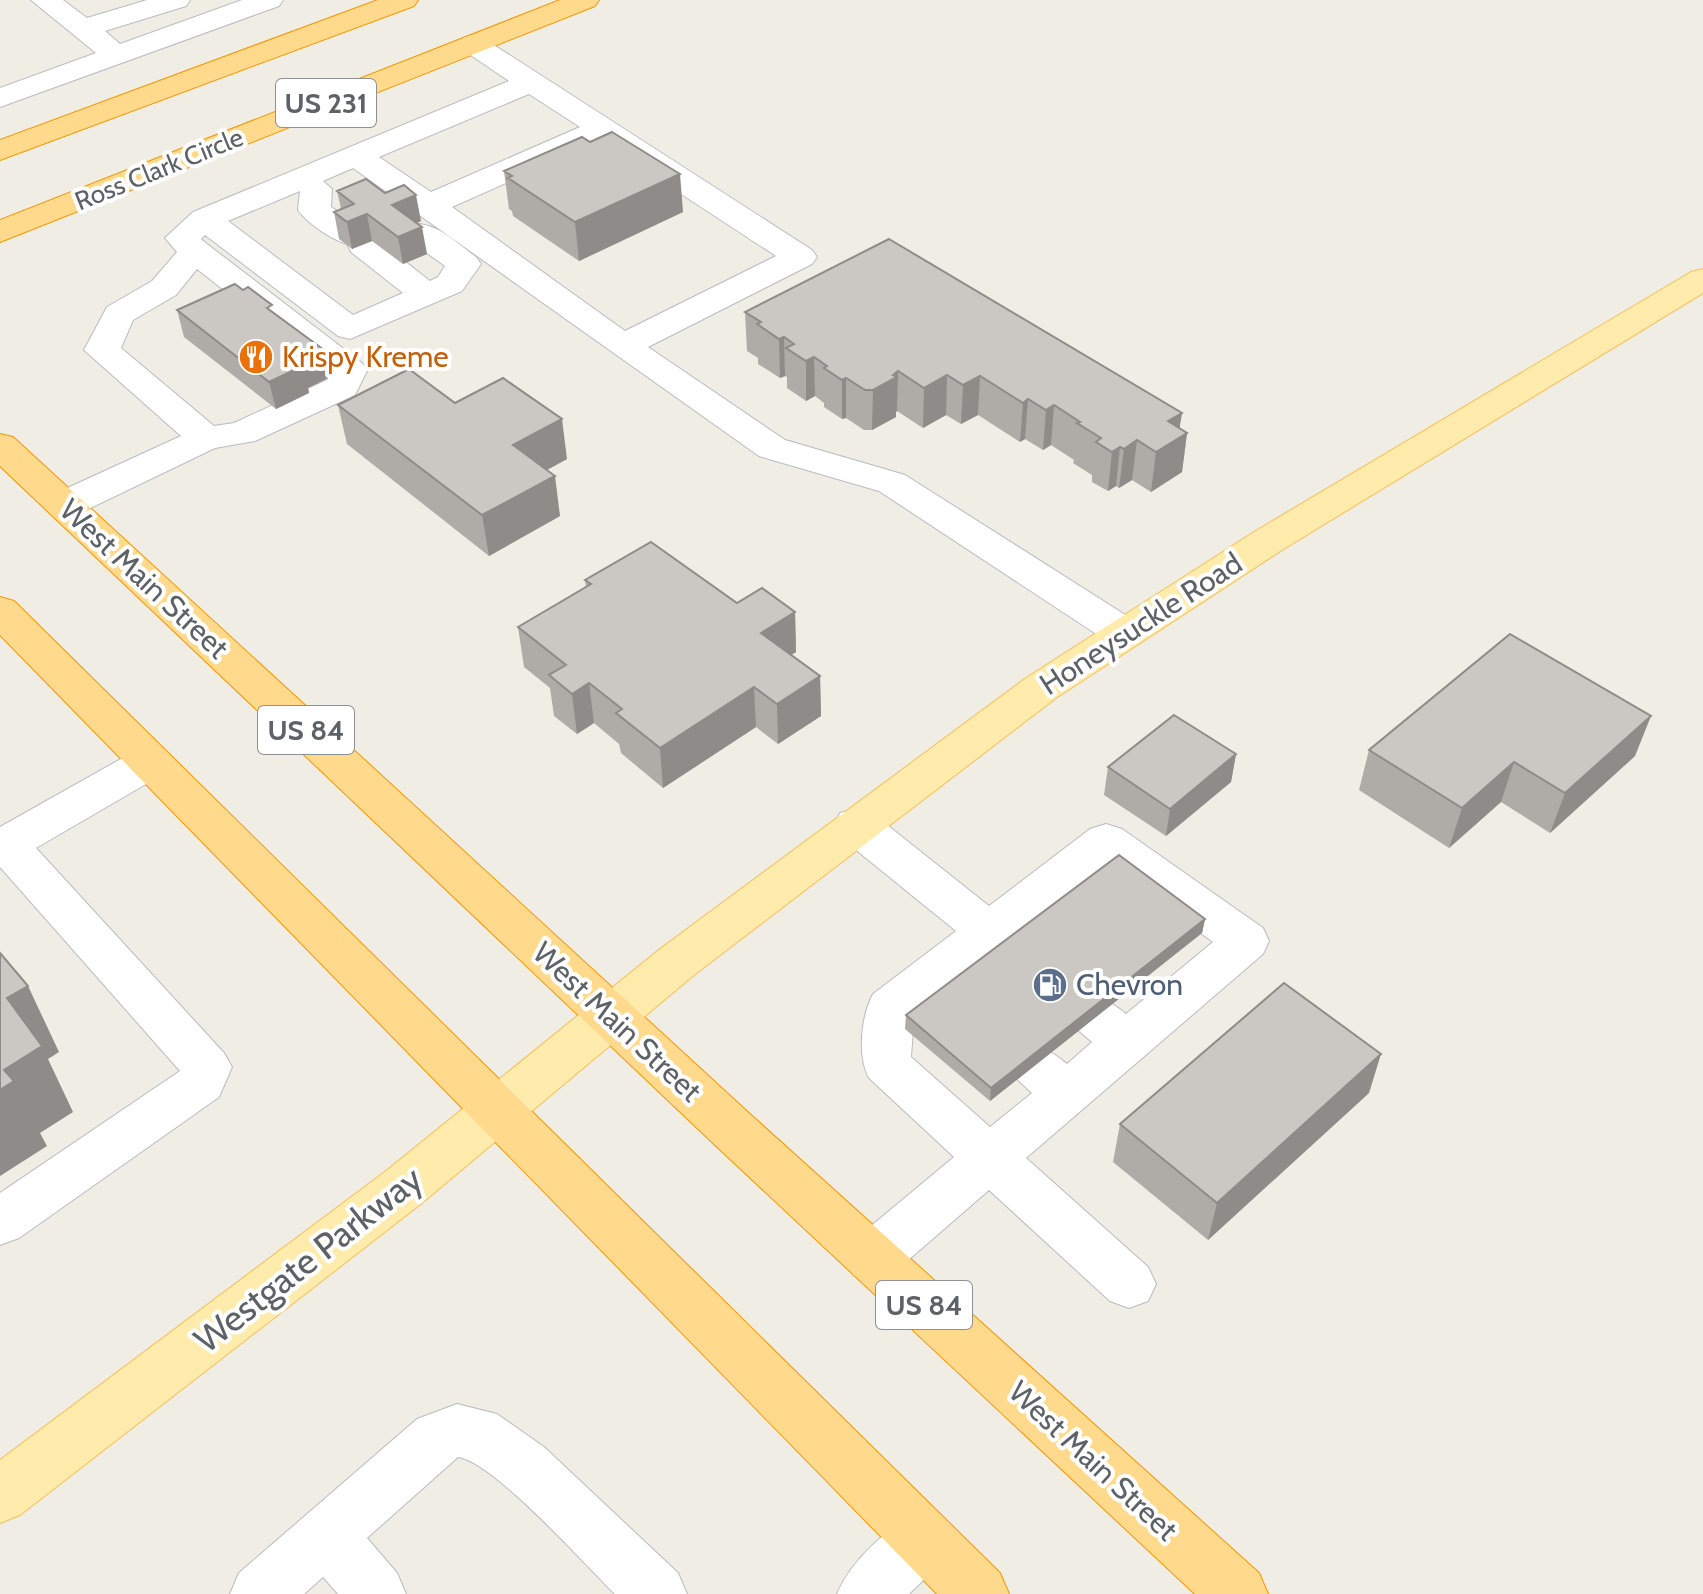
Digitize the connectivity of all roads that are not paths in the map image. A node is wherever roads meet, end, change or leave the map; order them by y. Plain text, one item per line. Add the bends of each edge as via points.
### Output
1 (45, 0) edge
2 (176, 0) edge
3 (269, 0) edge
4 (404, 0) edge
5 (585, 0) edge
6 (83, 29) junction
7 (473, 44) junction
8 (117, 55) junction
9 (532, 82) junction
10 (0, 98) edge
11 (601, 129) junction
12 (2, 150) edge
13 (356, 156) junction
14 (309, 184) junction
15 (412, 216) junction
16 (200, 235) junction
17 (2, 246) edge
18 (504, 260) junction
19 (1703, 279) edge
20 (438, 290) junction
21 (623, 346) junction
22 (206, 438) junction
23 (0, 445) edge
24 (64, 505) junction
25 (0, 611) edge
26 (1124, 633) junction
27 (150, 762) junction
28 (856, 825) junction
29 (3, 843) edge
30 (1000, 940) junction
31 (611, 1016) junction
32 (495, 1111) junction
33 (989, 1158) junction
34 (0, 1222) edge
35 (872, 1258) junction
36 (1129, 1284) dead end
37 (0, 1495) edge
38 (326, 1535) junction
39 (924, 1539) junction
40 (260, 1594) edge
41 (376, 1594) edge
42 (657, 1594) edge
43 (867, 1594) edge
44 (979, 1594) edge
45 (1238, 1594) edge

1 - 6 lane
2 - 6 lane
3 - 8 lane
4 - 12 highway, US 231
5 - 7 highway, Ross Clark Circle / US 231
6 - 8 lane
7 - 9 lane
7 - 17 highway, Ross Clark Circle / US 231 via 67,205
8 - 10 lane
9 - 11 lane
9 - 13 lane
11 - 15 lane
11 - 21 lane via 800,257
13 - 14 lane
13 - 15 lane
14 - 15 lane via 357,191
14 - 16 lane
14 - 20 lane via 314,210
15 - 18 lane
15 - 20 lane via 464,264
16 - 20 lane via 350,329
16 - 22 lane via 164,288 119,314 102,350
16 - 22 lane via 349,371 342,387 242,433
18 - 20 lane
18 - 21 lane
19 - 26 main road, Honeysuckle Road
21 - 26 lane via 772,448 892,483
22 - 24 lane
23 - 24 highway, West Main Street / US 84
24 - 31 highway, West Main Street / US 84
25 - 27 highway
26 - 28 main road, Honeysuckle Road
27 - 29 lane
27 - 32 highway
28 - 30 lane
28 - 31 main road, Honeysuckle Road
29 - 34 lane via 207,1067 201,1083
30 - 33 lane via 939,987 890,1008 886,1064
30 - 33 lane via 1052,901 1106,841 1246,941 1164,987 1051,1080
31 - 32 main road, Westgate Parkway
31 - 35 highway, West Main Street / US 84
32 - 37 main road, Westgate Parkway
32 - 39 highway
33 - 35 lane
33 - 36 lane
35 - 45 highway, West Main Street / US 84
38 - 40 lane
38 - 41 lane
38 - 42 lane via 437,1438 457,1430 477,1433 524,1466
39 - 43 lane
39 - 44 highway

